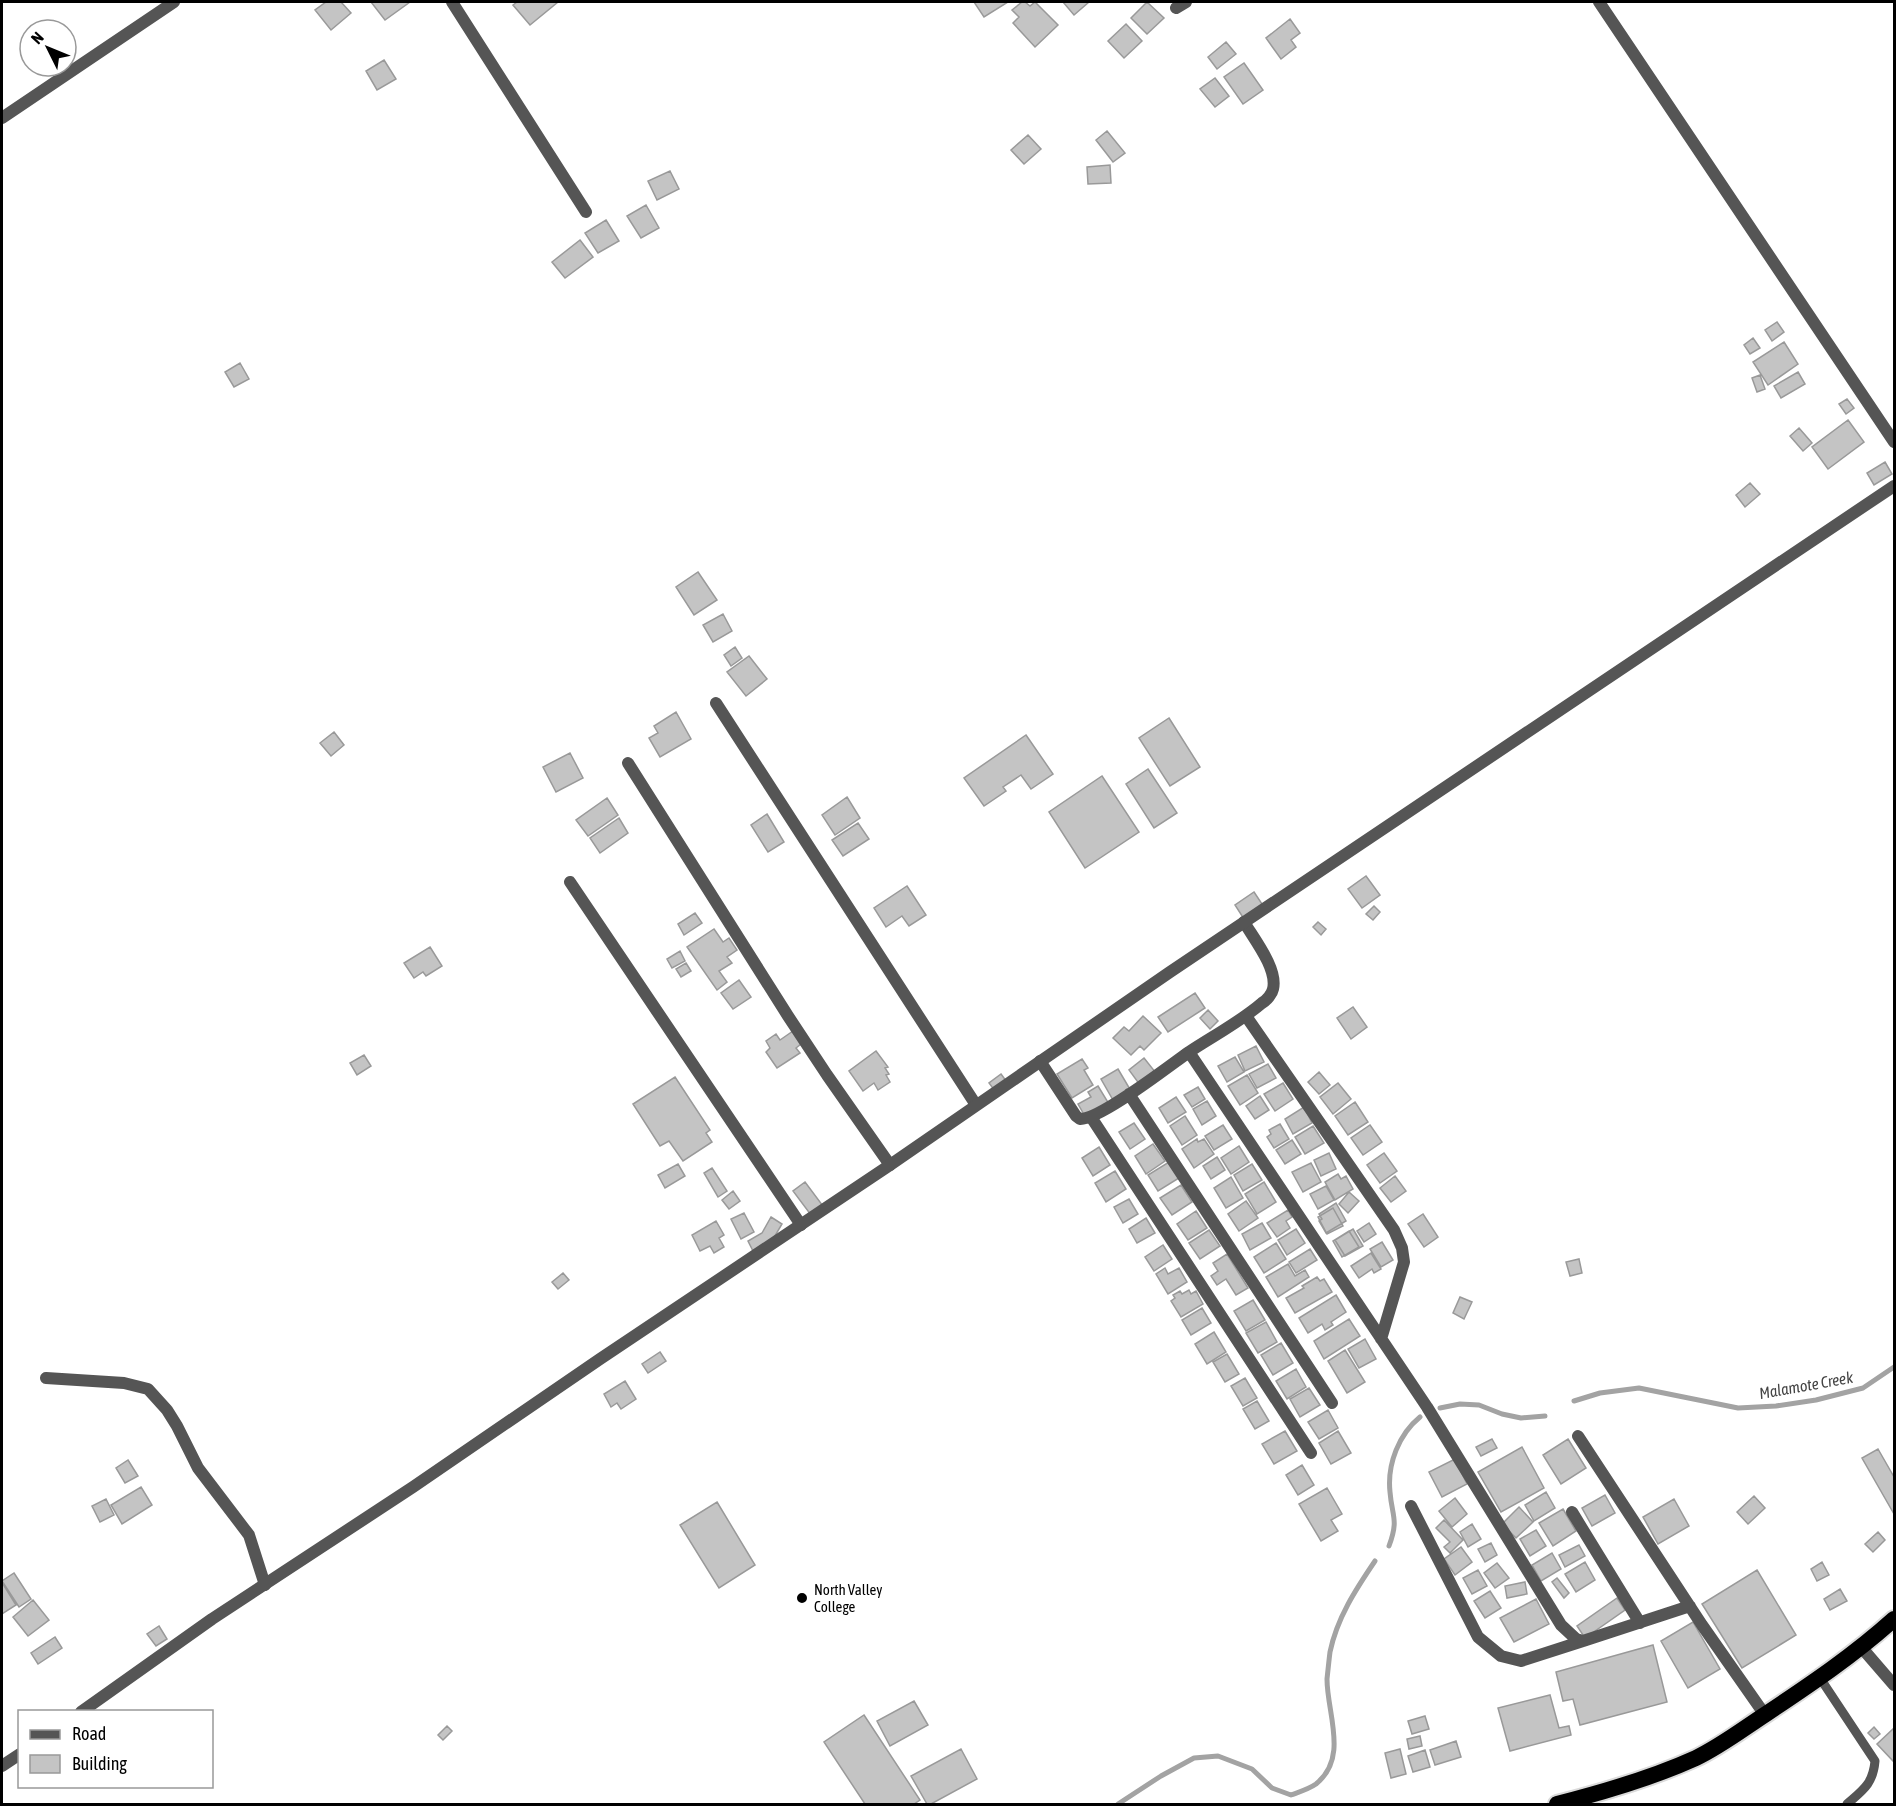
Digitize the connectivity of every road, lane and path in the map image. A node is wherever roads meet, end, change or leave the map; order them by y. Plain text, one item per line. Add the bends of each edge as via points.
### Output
1 (174, 2) edge
2 (452, 2) edge
3 (1599, 2) edge
4 (2, 118) edge
5 (586, 212) dead end
6 (1894, 442) edge
7 (1894, 486) edge
8 (716, 703) dead end
9 (628, 763) dead end
10 (570, 882) dead end
11 (1244, 922) junction
12 (1246, 1016) junction
13 (1189, 1052) junction
14 (1040, 1061) junction
15 (1129, 1095) junction
16 (976, 1105) junction
17 (1091, 1117) junction
18 (890, 1165) junction
19 (801, 1225) junction
20 (1381, 1339) junction
21 (46, 1378) dead end
22 (1332, 1403) dead end
23 (1578, 1436) dead end
24 (1311, 1453) dead end
25 (1411, 1506) dead end
26 (1572, 1512) dead end
27 (265, 1585) junction
28 (1690, 1606) junction
29 (1894, 1619) edge
30 (1640, 1623) junction
31 (1583, 1641) junction
32 (1862, 1648) junction
33 (1820, 1678) junction
34 (1894, 1685) edge
35 (84, 1710) edge
36 (1764, 1715) junction
37 (18, 1755) edge
38 (2, 1766) edge
39 (1557, 1804) edge
40 (1847, 1804) edge

1 - 4 street
2 - 5 street
3 - 6 street
7 - 11 street
8 - 16 street
9 - 18 street via 827,1076
10 - 19 street
11 - 12 street via 1271,967 1274,981 1273,991
11 - 14 street
12 - 13 street
12 - 20 street via 1394,1230 1402,1248 1404,1262
13 - 15 street
13 - 20 street
14 - 16 street
14 - 17 street via 1076,1116
15 - 17 street
15 - 22 street
16 - 18 street
17 - 24 street
18 - 19 street
19 - 27 street
20 - 31 street via 1561,1625
21 - 27 street via 124,1383 148,1389 177,1426 198,1468 249,1535
23 - 28 street
25 - 31 street via 1478,1638 1501,1656 1521,1661
26 - 30 street
27 - 35 street
28 - 30 street
28 - 36 street
29 - 32 highway
30 - 31 street
32 - 33 highway
32 - 34 street
33 - 36 highway
33 - 40 lane via 1875,1761 1868,1786
36 - 39 highway via 1696,1758 1619,1787
37 - 38 street

